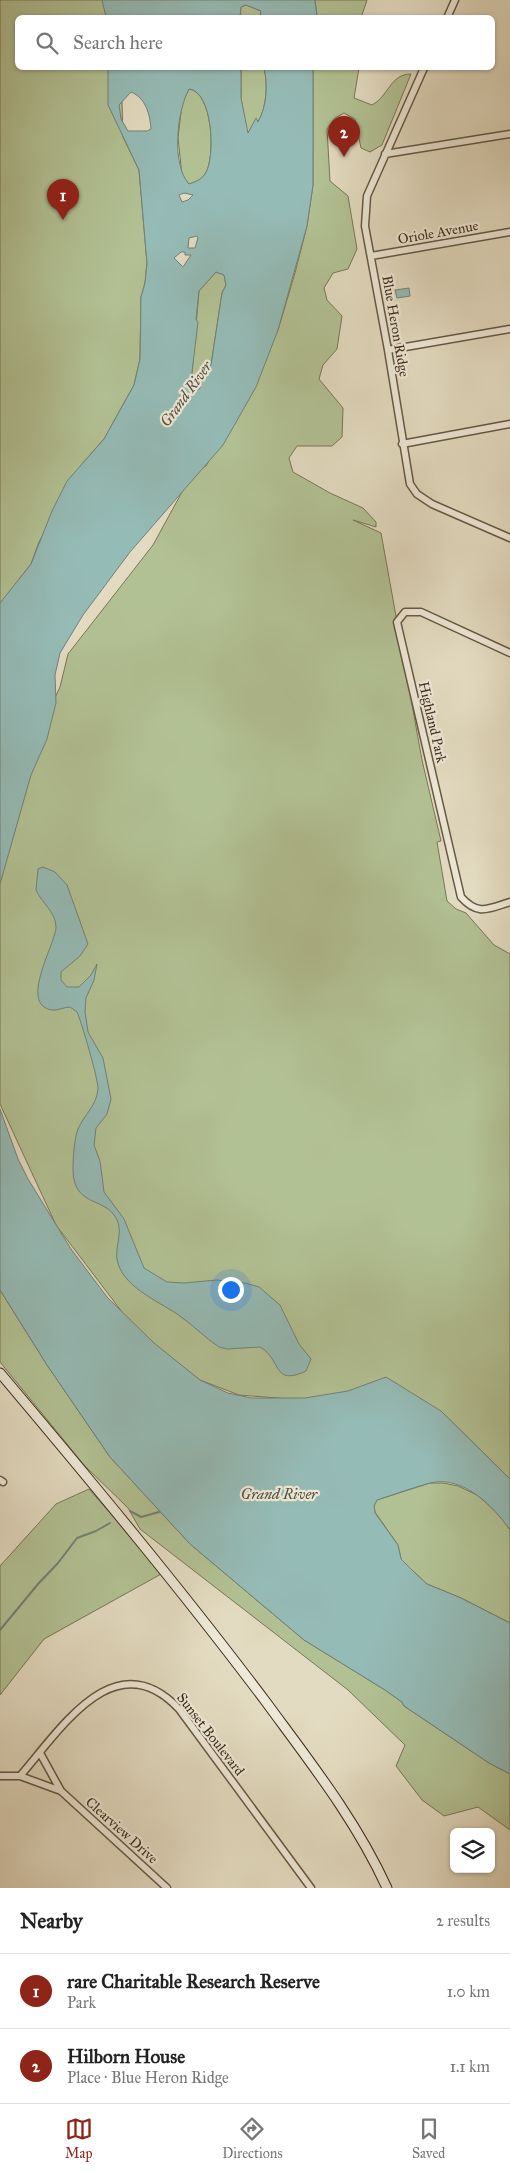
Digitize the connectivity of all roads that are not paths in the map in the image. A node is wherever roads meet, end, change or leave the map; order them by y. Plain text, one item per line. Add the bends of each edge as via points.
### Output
1 (455, 0) edge
2 (448, 15) edge
3 (423, 70) edge
4 (510, 134) edge
5 (385, 154) junction
6 (510, 232) edge
7 (371, 256) junction
8 (510, 329) edge
9 (388, 350) junction
10 (510, 424) edge
11 (402, 444) junction
12 (510, 538) edge
13 (510, 653) edge
14 (510, 902) edge
15 (0, 1373) edge
16 (40, 1753) junction
17 (0, 1776) edge
18 (20, 1776) junction
19 (61, 1791) junction
20 (167, 1888) edge
21 (311, 1888) edge
22 (388, 1888) edge

1 - 2 street
3 - 5 street, Blue Heron Ridge
4 - 5 street
5 - 7 street, Blue Heron Ridge via 365,206
6 - 7 street, Oriole Avenue
7 - 9 street, Blue Heron Ridge
8 - 9 street
9 - 11 street, Blue Heron Ridge
10 - 11 street
11 - 12 street, Blue Heron Ridge via 410,484 417,494 432,504
13 - 14 street, Highland Park via 421,612 405,612 398,622 461,897 476,910
15 - 22 main road via 204,1618 333,1793
16 - 18 street, Sunset Boulevard
16 - 19 street, Clearview Drive
16 - 21 street, Sunset Boulevard via 87,1702 112,1686 145,1686 159,1691 179,1709
17 - 18 street, Clearview Drive
18 - 19 street, Clearview Drive
19 - 20 street, Clearview Drive

